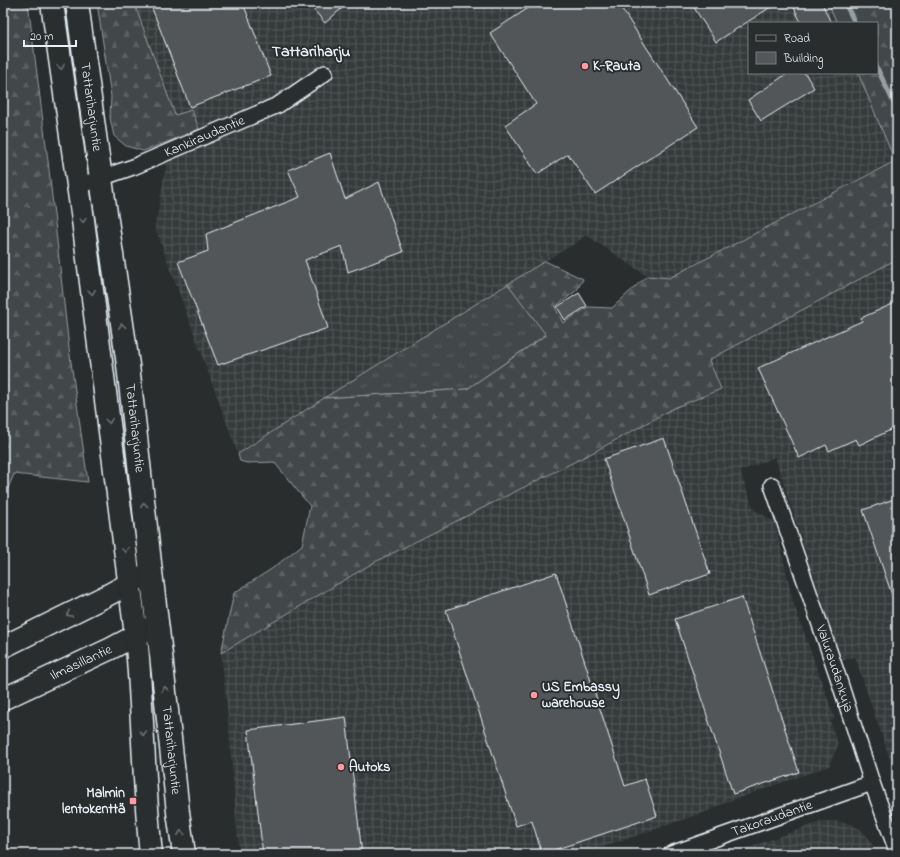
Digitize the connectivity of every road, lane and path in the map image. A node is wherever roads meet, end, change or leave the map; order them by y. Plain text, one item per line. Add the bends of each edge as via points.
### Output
1 (52, 3) edge
2 (77, 3) edge
3 (325, 73) dead end
4 (101, 179) junction
5 (78, 186) junction
6 (772, 485) dead end
7 (151, 572) junction
8 (129, 583) junction
9 (157, 624) junction
10 (136, 635) junction
11 (3, 647) edge
12 (3, 699) edge
13 (872, 783) junction
14 (897, 851) edge
15 (152, 854) edge
16 (184, 854) edge
17 (671, 854) edge

1 -> 5 main road, Tattariharjuntie
2 - 4 main road, Tattariharjuntie
3 - 4 street, Kankiraudantie via 278,105
4 - 5 street, Kankiraudantie
7 -> 4 main road, Tattariharjuntie via 128,365
5 -> 8 main road, Tattariharjuntie
6 - 13 street, Valuraudankuja
7 - 8 main road
7 - 9 main road, Tattariharjuntie
8 - 10 main road, Tattariharjuntie
8 -> 11 main road
9 - 10 main road, Ilmasillantie
16 -> 9 main road, Tattariharjuntie
10 - 12 main road, Ilmasillantie
10 -> 15 main road, Tattariharjuntie via 147,816
13 - 14 street, Valuraudankuja
13 - 17 street, Takoraudantie

